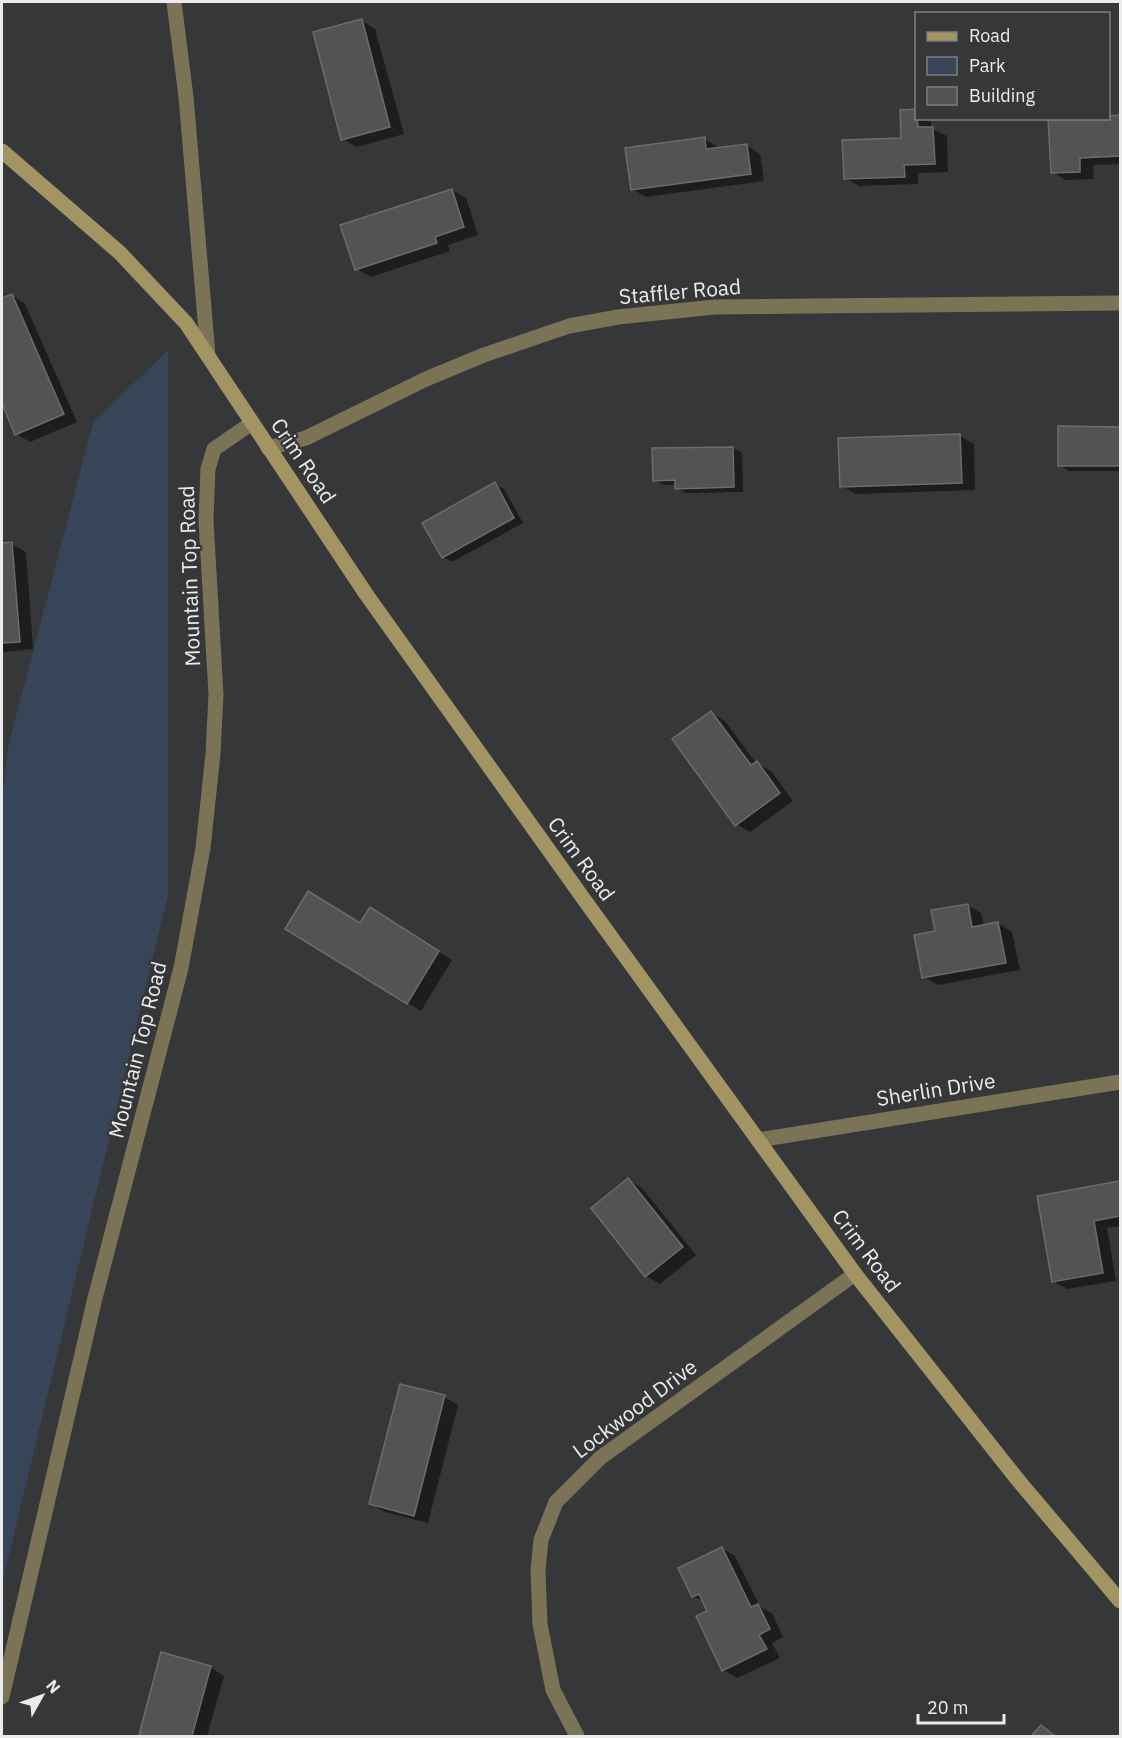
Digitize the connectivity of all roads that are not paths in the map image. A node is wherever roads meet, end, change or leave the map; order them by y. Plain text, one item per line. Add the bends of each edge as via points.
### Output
1 (174, 2) edge
2 (2, 151) edge
3 (1120, 303) edge
4 (208, 355) junction
5 (252, 423) junction
6 (268, 448) junction
7 (1120, 1082) edge
8 (758, 1140) junction
9 (855, 1274) junction
10 (1120, 1601) edge
11 (2, 1696) edge
12 (577, 1737) edge

1 - 4 street
2 - 4 street, Crim Road via 120,253 186,323
3 - 6 street, Staffler Road via 715,307 618,317 569,326 484,355 306,438
4 - 5 street, Crim Road
5 - 6 street, Crim Road
5 - 11 street, Mountain Top Road via 214,449 208,469 206,520 216,695 213,754 203,848 181,968 93,1306
6 - 8 street, Crim Road via 366,594
7 - 8 street, Sherlin Drive
8 - 9 street, Crim Road
9 - 10 street, Crim Road via 1018,1480
9 - 12 street, Lockwood Drive via 600,1458 556,1502 541,1540 540,1624 553,1690

